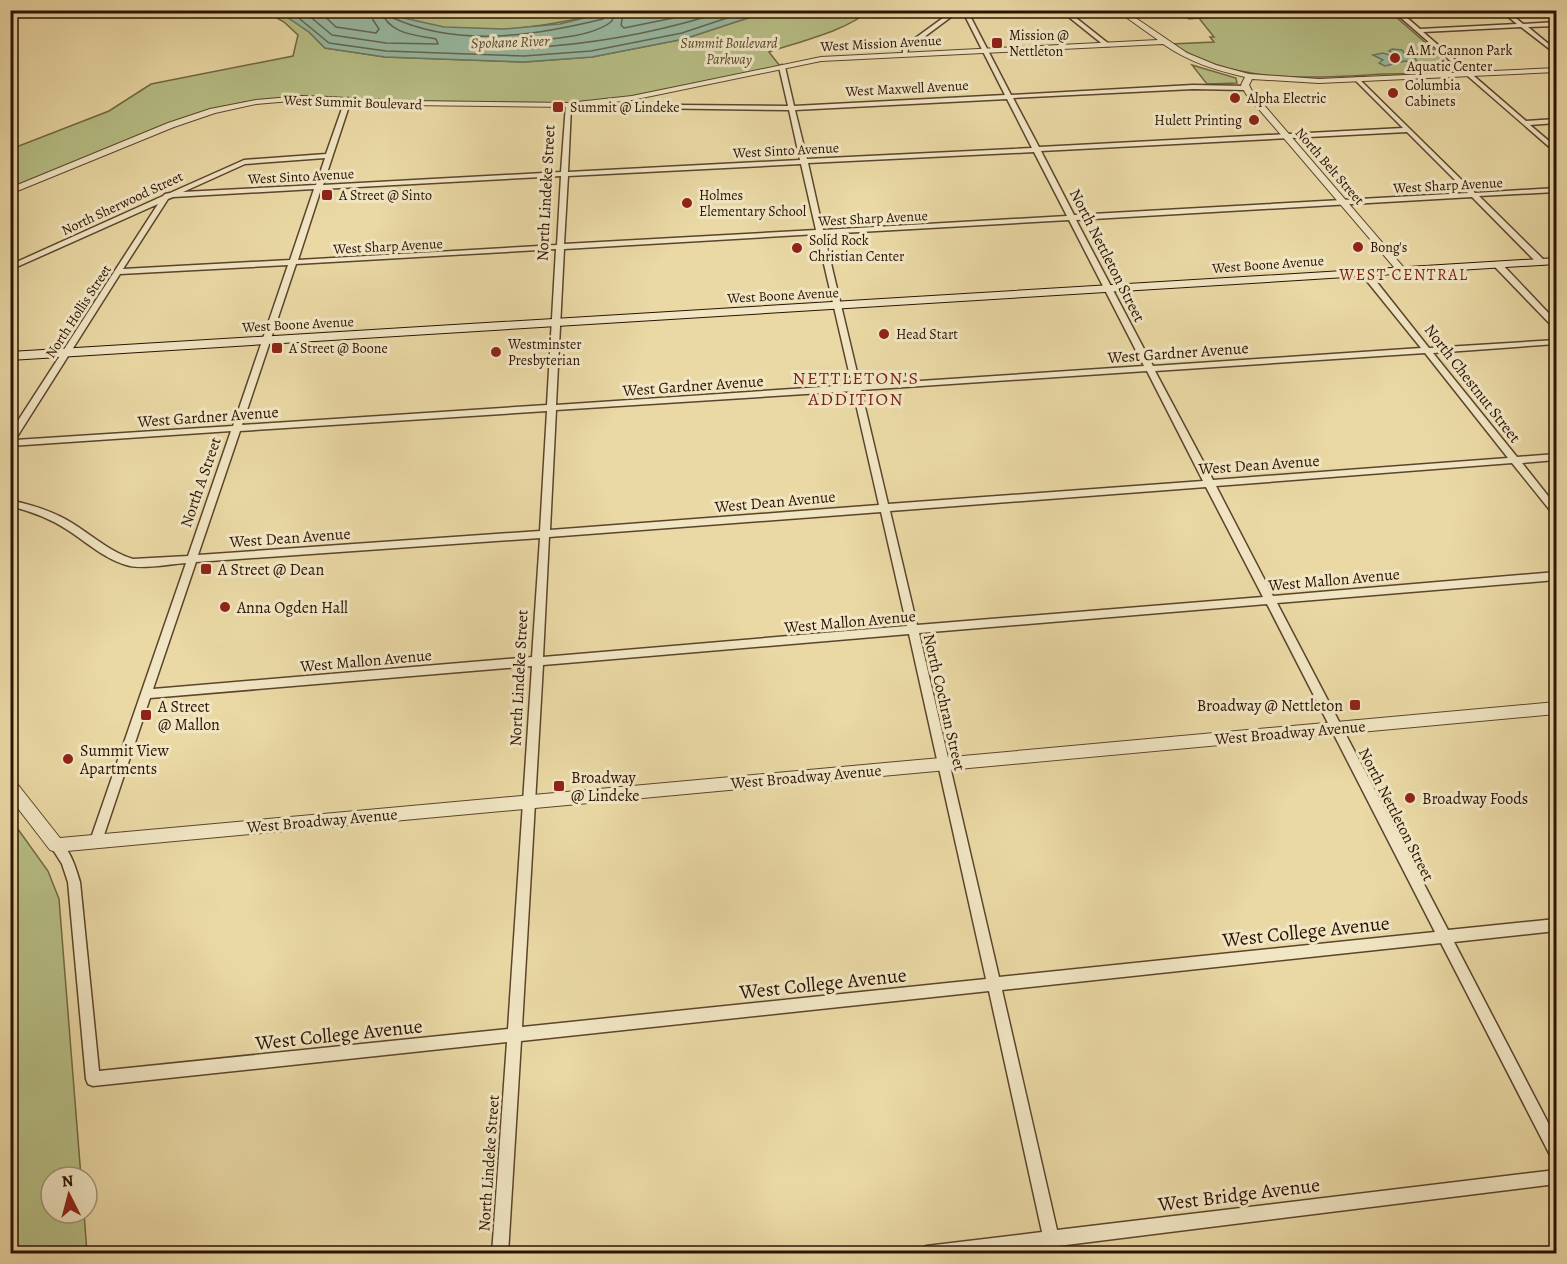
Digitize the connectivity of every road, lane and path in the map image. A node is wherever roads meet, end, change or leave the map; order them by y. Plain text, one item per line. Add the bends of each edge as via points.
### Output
1 (952, 10) edge
2 (964, 10) edge
3 (1062, 10) edge
4 (1119, 10) edge
5 (1321, 10) edge
6 (1394, 10) edge
7 (1502, 10) edge
8 (1288, 11) edge
9 (1189, 16) dead end
10 (1557, 24) edge
11 (1522, 26) junction
12 (1418, 31) junction
13 (1163, 42) junction
14 (1107, 45) junction
15 (984, 51) junction
16 (1557, 52) edge
17 (905, 54) junction
18 (782, 67) junction
19 (1557, 70) edge
20 (1468, 74) junction
21 (1249, 76) junction
22 (1357, 80) junction
23 (1246, 88) junction
24 (1008, 96) junction
25 (348, 100) junction
26 (568, 105) junction
27 (792, 108) junction
28 (1557, 121) edge
29 (1525, 123) junction
30 (1407, 130) junction
31 (1287, 136) junction
32 (1036, 149) junction
33 (1557, 150) edge
34 (328, 156) junction
35 (804, 162) junction
36 (564, 174) junction
37 (317, 187) junction
38 (1557, 190) edge
39 (10, 191) edge
40 (167, 195) junction
41 (1474, 195) junction
42 (1344, 203) junction
43 (1072, 218) junction
44 (821, 233) junction
45 (561, 247) junction
46 (1557, 261) edge
47 (1541, 262) junction
48 (292, 263) junction
49 (1498, 265) junction
50 (10, 268) edge
51 (1402, 271) junction
52 (118, 272) junction
53 (1365, 273) junction
54 (1109, 289) junction
55 (837, 307) junction
56 (556, 324) junction
57 (1557, 326) edge
58 (265, 342) junction
59 (1557, 342) edge
60 (1428, 350) junction
61 (67, 352) junction
62 (10, 356) edge
63 (1150, 369) junction
64 (856, 389) junction
65 (550, 409) junction
66 (236, 430) junction
67 (10, 442) edge
68 (1557, 457) edge
69 (1514, 460) junction
70 (1210, 483) junction
71 (10, 503) edge
72 (884, 507) junction
73 (1557, 512) edge
74 (544, 534) junction
75 (192, 559) junction
76 (1557, 576) edge
77 (1269, 599) junction
78 (913, 631) junction
79 (538, 661) junction
80 (146, 694) junction
81 (1557, 708) edge
82 (1336, 728) junction
83 (944, 764) junction
84 (10, 786) edge
85 (529, 801) junction
86 (96, 841) junction
87 (56, 845) junction
88 (1557, 924) edge
89 (1443, 936) junction
90 (992, 985) junction
91 (514, 1035) junction
92 (1557, 1152) edge
93 (1557, 1177) edge
94 (1051, 1238) junction
95 (500, 1254) edge
96 (926, 1254) edge

1 - 17 street via 942,22 905,48
2 - 15 street, North Nettleton Street
3 - 14 street
4 - 13 street
5 - 8 street
6 - 12 street
7 - 11 street
8 - 9 street
10 - 11 street
11 - 12 street
11 - 16 street
12 - 20 street
13 - 14 street, West Mission Avenue
13 - 21 street via 1200,62
14 - 15 street, West Mission Avenue
15 - 17 street, West Mission Avenue
15 - 24 street, North Nettleton Street
17 - 18 street, West Mission Avenue via 829,58
18 - 26 street, West Mission Avenue via 632,98
18 - 27 street, North Cochran Street
19 - 20 street
20 - 22 street
20 - 29 street
21 - 22 street
21 - 23 street
22 - 30 street
23 - 24 street, West Maxwell Avenue
23 - 31 street, North Belt Street
24 - 27 street, West Maxwell Avenue
24 - 32 street, North Nettleton Street
25 - 26 street, West Summit Boulevard
25 - 34 street, North A Street
25 - 39 street, West Summit Boulevard via 277,100 213,111
26 - 27 street, West Maxwell Avenue
26 - 36 street, North Lindeke Street
27 - 35 street, North Cochran Street
28 - 29 street
29 - 33 street
30 - 31 street, West Sinto Avenue
30 - 41 street
31 - 32 street, West Sinto Avenue
31 - 42 street, North Belt Street
32 - 35 street, West Sinto Avenue
32 - 43 street, North Nettleton Street
34 - 37 street, North A Street
34 - 40 street, North Sherwood Street via 244,162
35 - 36 street, West Sinto Avenue
35 - 44 street, North Cochran Street
36 - 37 street, West Sinto Avenue
36 - 45 street, North Lindeke Street
37 - 40 street, West Sinto Avenue
37 - 48 street, North A Street
38 - 41 street, West Sharp Avenue
40 - 50 street, North Sherwood Street
40 - 52 street, North Hollis Street
41 - 42 street, West Sharp Avenue
41 - 47 street
42 - 43 street, West Sharp Avenue
42 - 51 street, North Belt Street
43 - 44 street, West Sharp Avenue
43 - 54 street, North Nettleton Street
44 - 45 street, West Sharp Avenue
44 - 55 street, North Cochran Street
45 - 48 street, West Sharp Avenue
45 - 56 street, North Lindeke Street
46 - 47 main road, West Boone Avenue
47 - 49 main road, West Boone Avenue
48 - 52 street, West Sharp Avenue
48 - 58 street, North A Street
49 - 51 main road, West Boone Avenue
49 - 57 street
51 - 53 main road, West Boone Avenue
52 - 61 street, North Hollis Street
53 - 54 main road, West Boone Avenue
53 - 60 street, North Chestnut Street
54 - 55 main road, West Boone Avenue
54 - 63 street, North Nettleton Street
55 - 56 main road, West Boone Avenue
55 - 64 street, North Cochran Street
56 - 58 main road, West Boone Avenue
56 - 65 street, North Lindeke Street
58 - 61 main road, West Boone Avenue
58 - 66 street, North A Street
59 - 60 street, West Gardner Avenue
60 - 63 street, West Gardner Avenue
60 - 69 street, North Chestnut Street
61 - 62 main road, West Boone Avenue
61 - 67 street, North Hollis Street
63 - 64 street, West Gardner Avenue
63 - 70 street, North Nettleton Street
64 - 65 street, West Gardner Avenue
64 - 72 street, North Cochran Street
65 - 66 street, West Gardner Avenue
65 - 74 street, North Lindeke Street
66 - 67 street, West Gardner Avenue
66 - 75 street, North A Street
68 - 69 street, West Dean Avenue
69 - 70 street, West Dean Avenue
69 - 73 street, North Chestnut Street
70 - 72 street, West Dean Avenue
70 - 77 street, North Nettleton Street
71 - 75 street, West Dean Avenue via 68,524 115,559 133,563
72 - 74 street, West Dean Avenue
72 - 78 street, North Cochran Street
74 - 75 street, West Dean Avenue
74 - 79 street, North Lindeke Street
75 - 80 street, North A Street
76 - 77 street, West Mallon Avenue
77 - 78 street, West Mallon Avenue
77 - 82 street, North Nettleton Street
78 - 79 street, West Mallon Avenue
78 - 83 street, North Cochran Street
79 - 80 street, West Mallon Avenue
79 - 85 street, North Lindeke Street
80 - 86 street, North A Street
81 - 82 street, West Broadway Avenue
82 - 83 street, West Broadway Avenue
82 - 89 street, North Nettleton Street
83 - 85 street, West Broadway Avenue
83 - 90 street, North Cochran Street
84 - 87 street
85 - 86 street, West Broadway Avenue
85 - 91 street, North Lindeke Street
86 - 87 street, West Broadway Avenue
87 - 91 street, West College Avenue via 68,862 74,882 93,1079
88 - 89 street, West College Avenue
89 - 90 street, West College Avenue
89 - 92 street, North Nettleton Street
90 - 91 street, West College Avenue
90 - 94 street, North Cochran Street
91 - 95 street, North Lindeke Street
93 - 94 street, West Bridge Avenue
94 - 96 street, West Bridge Avenue

